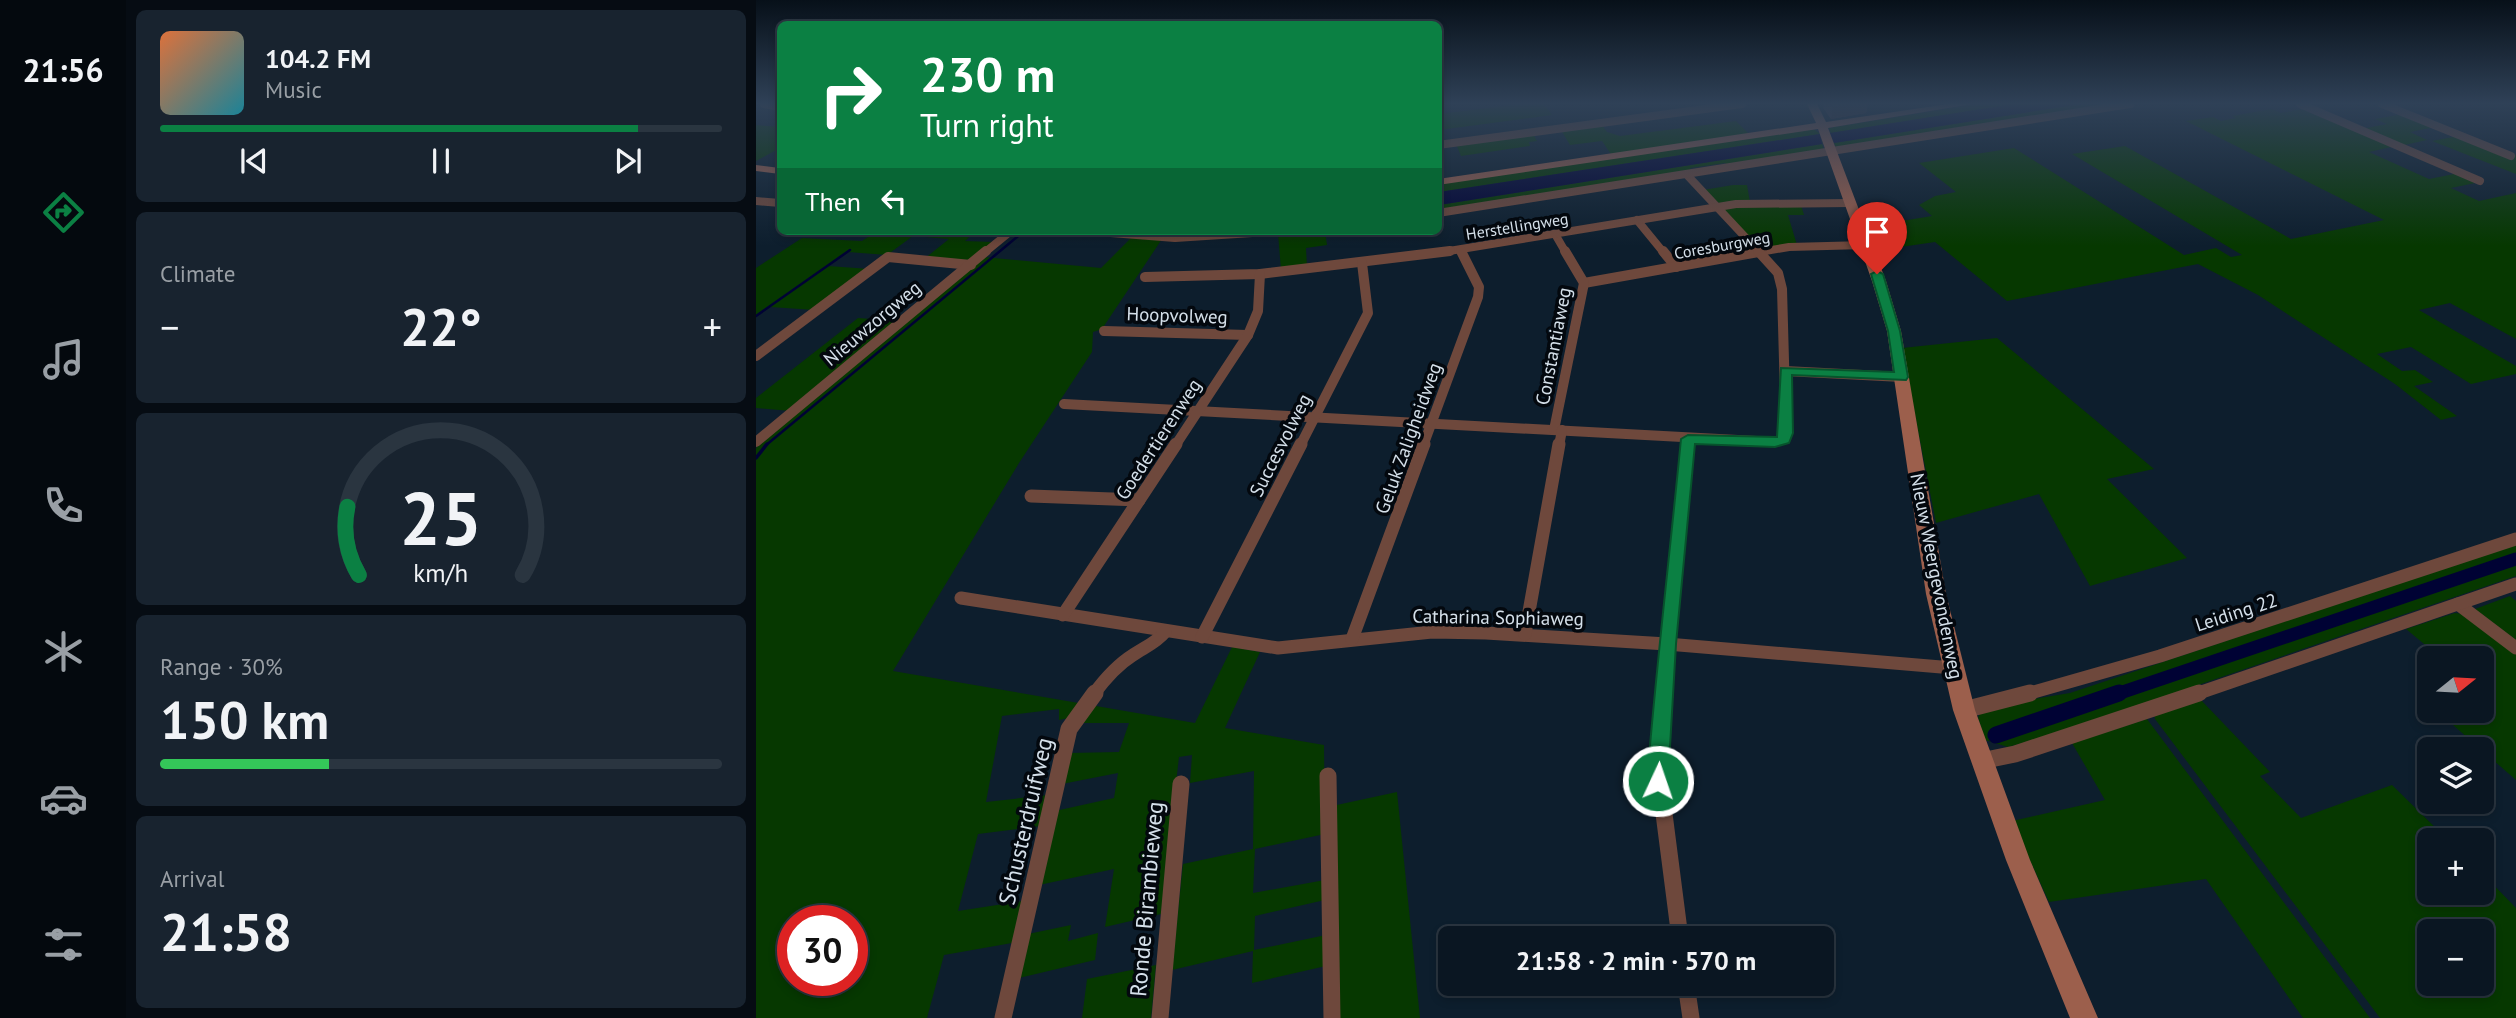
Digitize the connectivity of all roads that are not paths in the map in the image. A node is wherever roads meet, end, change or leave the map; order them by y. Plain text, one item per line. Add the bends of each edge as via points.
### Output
1 (1655, 152) edge
2 (1812, 152) edge
3 (1831, 152) edge
4 (2411, 152) edge
5 (2500, 152) edge
6 (2511, 156) dead end
7 (756, 168) edge
8 (777, 171) edge
9 (1688, 176) junction
10 (2480, 181) dead end
11 (1442, 182) edge
12 (756, 201) edge
13 (777, 203) edge
14 (1850, 204) junction
15 (1717, 206) junction
16 (1442, 212) edge
17 (1637, 220) junction
18 (1555, 234) junction
19 (1006, 235) edge
20 (1136, 235) edge
21 (1222, 235) edge
22 (1865, 245) junction
23 (1460, 250) junction
24 (1761, 252) junction
25 (1362, 263) junction
26 (971, 265) junction
27 (1676, 267) junction
28 (1260, 274) junction
29 (1146, 277) dead end
30 (1584, 283) junction
31 (1104, 331) dead end
32 (1248, 335) junction
33 (756, 356) edge
34 (1785, 371) junction
35 (1902, 377) junction
36 (1064, 404) dead end
37 (1198, 411) junction
38 (1314, 417) junction
39 (1431, 423) junction
40 (1558, 430) junction
41 (1688, 439) junction
42 (756, 442) edge
43 (1031, 495) dead end
44 (1139, 500) junction
45 (2516, 539) edge
46 (2516, 584) edge
47 (961, 598) dead end
48 (2458, 604) junction
49 (1063, 615) junction
50 (1166, 632) junction
51 (1525, 634) junction
52 (1202, 637) junction
53 (1352, 639) junction
54 (1667, 644) junction
55 (2516, 648) edge
56 (1953, 668) junction
57 (1964, 710) junction
58 (1981, 761) junction
59 (1328, 776) dead end
60 (1181, 784) dead end
61 (1678, 926) edge
62 (1688, 996) edge
63 (1003, 1018) edge
64 (1160, 1018) edge
65 (1332, 1018) edge
66 (1691, 1018) edge
67 (2084, 1018) edge

1 - 11 street
2 - 9 street
3 - 14 street, Nieuw Weergevondenweg
4 - 10 street
5 - 6 street
7 - 8 street
9 - 15 street
9 - 16 street
12 - 13 street
14 - 15 street, Herstellingweg
14 - 22 street, Nieuw Weergevondenweg
15 - 17 street, Herstellingweg
15 - 24 street
17 - 18 street, Herstellingweg
17 - 27 street
18 - 23 street, Herstellingweg
18 - 30 street, Constantiaweg
19 - 26 street, Nieuwzorgweg
20 - 21 street
22 - 24 street, Coresburgweg via 1812,245
22 - 35 street, Nieuw Weergevondenweg via 1886,300
23 - 25 street, Herstellingweg
23 - 39 street, Geluk Zaligheidweg via 1479,291
24 - 27 street, Coresburgweg
24 - 34 street via 1780,278
25 - 28 street, Herstellingweg
25 - 38 street, Succesvolweg via 1368,313
26 - 33 street via 888,257
26 - 42 street, Nieuwzorgweg
27 - 30 street, Coresburgweg
28 - 29 street, Herstellingweg
28 - 32 street, Goedertierenweg via 1258,311
30 - 40 street, Constantiaweg
31 - 32 street, Hoopvolweg
32 - 37 street, Goedertierenweg
34 - 35 street
34 - 41 street via 1783,440
35 - 56 street, Nieuw Weergevondenweg via 1936,594
36 - 37 street
37 - 38 street
37 - 44 street, Goedertierenweg
38 - 39 street
38 - 52 street, Succesvolweg
39 - 40 street
39 - 53 street, Geluk Zaligheidweg
40 - 41 street
40 - 51 street, Constantiaweg
41 - 54 street
43 - 44 street
44 - 49 street, Goedertierenweg
45 - 57 street, Leiding 22 via 2160,656
46 - 48 street
47 - 49 street, Catharina Sophiaweg
48 - 55 street
48 - 58 street via 2015,754
49 - 50 street, Catharina Sophiaweg
50 - 52 street, Catharina Sophiaweg
50 - 63 street, Schusterdruifweg via 1105,679 1069,729
51 - 53 street, Catharina Sophiaweg via 1432,632
51 - 54 street, Catharina Sophiaweg
52 - 53 street, Catharina Sophiaweg via 1278,648
54 - 56 street, Catharina Sophiaweg
54 - 61 street via 1658,781
56 - 57 street, Nieuw Weergevondenweg
57 - 58 street, Nieuw Weergevondenweg
58 - 67 street, Nieuw Weergevondenweg
59 - 65 street
60 - 64 street, Ronde Birambieweg
62 - 66 street

